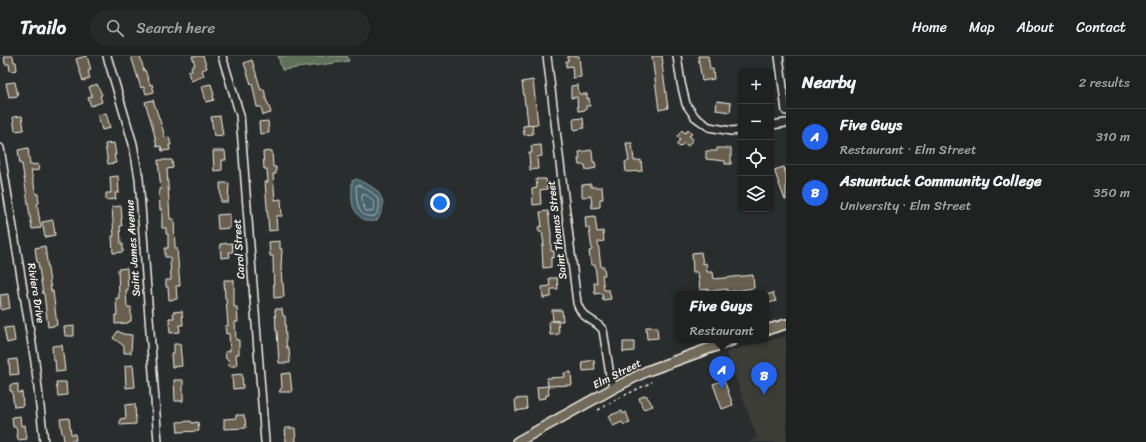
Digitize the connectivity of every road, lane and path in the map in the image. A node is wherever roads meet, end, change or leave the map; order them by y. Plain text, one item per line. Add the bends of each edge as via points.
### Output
1 (107, 56) edge
2 (222, 56) edge
3 (547, 56) edge
4 (677, 56) edge
5 (779, 56) edge
6 (786, 111) edge
7 (786, 123) edge
8 (774, 125) edge
9 (738, 130) edge
10 (0, 148) edge
11 (786, 324) edge
12 (769, 329) edge
13 (725, 343) edge
14 (652, 382) dead end
15 (614, 388) junction
16 (598, 410) dead end
17 (44, 442) edge
18 (158, 442) edge
19 (265, 442) edge
20 (517, 442) edge

1 - 18 street, Saint James Avenue via 134,144 140,178
2 - 19 street, Carol Street via 240,115
3 - 15 street, Saint Thomas Street via 577,303 587,319 603,330
4 - 9 street via 686,104 695,117 709,128
5 - 6 street
7 - 8 street
10 - 17 street, Riviera Drive via 35,362
11 - 12 main road
13 - 15 main road, Elm Street via 647,371
14 - 16 path
15 - 20 main road, Elm Street

